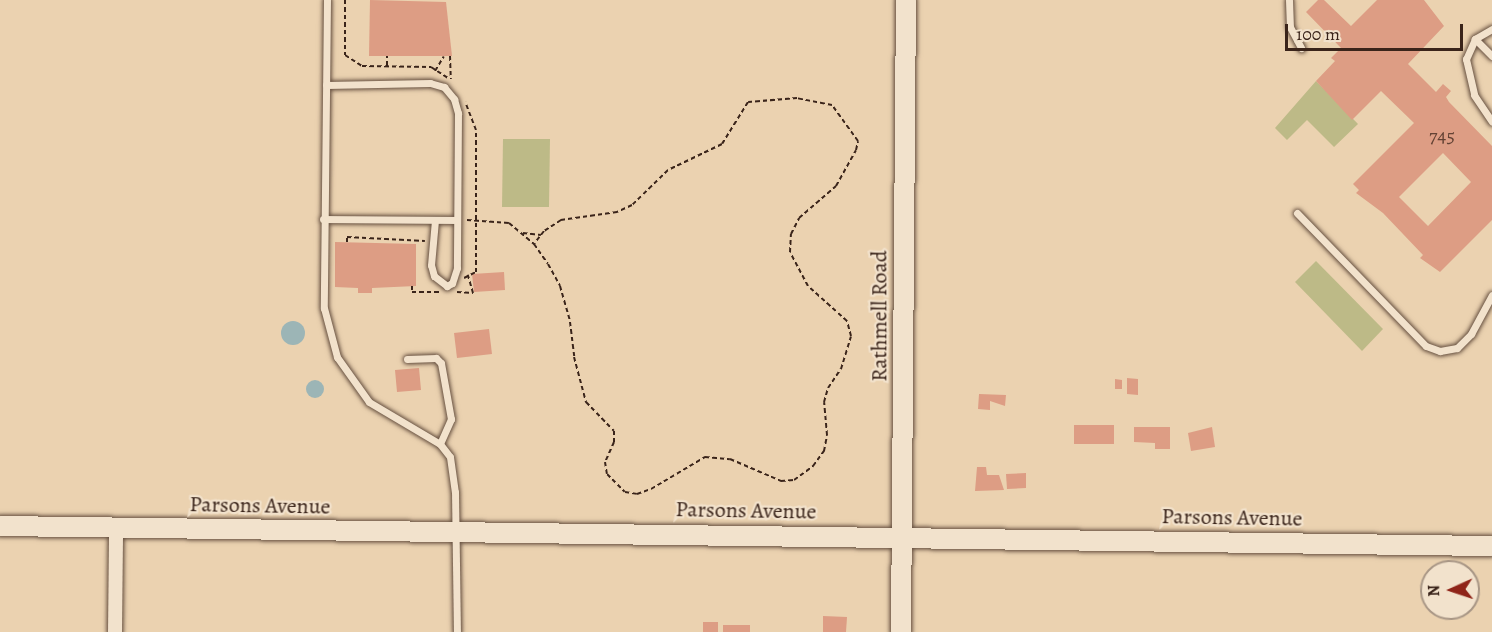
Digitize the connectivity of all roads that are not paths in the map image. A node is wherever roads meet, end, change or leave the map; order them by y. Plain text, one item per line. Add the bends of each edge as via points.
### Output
1 (327, 0) edge
2 (906, 0) edge
3 (1289, 0) edge
4 (1492, 29) edge
5 (1475, 39) junction
6 (1301, 48) dead end
7 (1492, 56) edge
8 (326, 84) junction
9 (1492, 122) edge
10 (1297, 213) dead end
11 (323, 219) junction
12 (435, 220) junction
13 (455, 222) junction
14 (1492, 295) edge
15 (407, 359) dead end
16 (440, 444) junction
17 (0, 526) edge
18 (116, 528) junction
19 (454, 532) junction
20 (902, 537) junction
21 (1492, 546) edge
22 (115, 632) edge
23 (457, 632) edge
24 (901, 632) edge

1 - 8 lane
2 - 20 street, Rathmell Road
3 - 6 lane via 1290,27
4 - 5 lane
5 - 7 lane
5 - 9 lane via 1466,59 1468,75 1474,95
8 - 11 lane
8 - 13 lane via 430,83 444,87 454,99 458,113
10 - 14 lane via 1426,346 1440,351 1457,348 1471,334
11 - 12 lane
11 - 16 lane via 324,308 337,357 369,402
12 - 13 lane
12 - 13 lane via 431,265 434,276 447,286 452,283 457,267
15 - 16 lane via 436,358 441,363 451,419
16 - 19 lane via 454,472
17 - 18 street, Parsons Avenue
18 - 19 street, Parsons Avenue
18 - 22 street
19 - 20 street, Parsons Avenue
19 - 23 lane
20 - 21 street, Parsons Avenue
20 - 24 street, Rathmell Road

